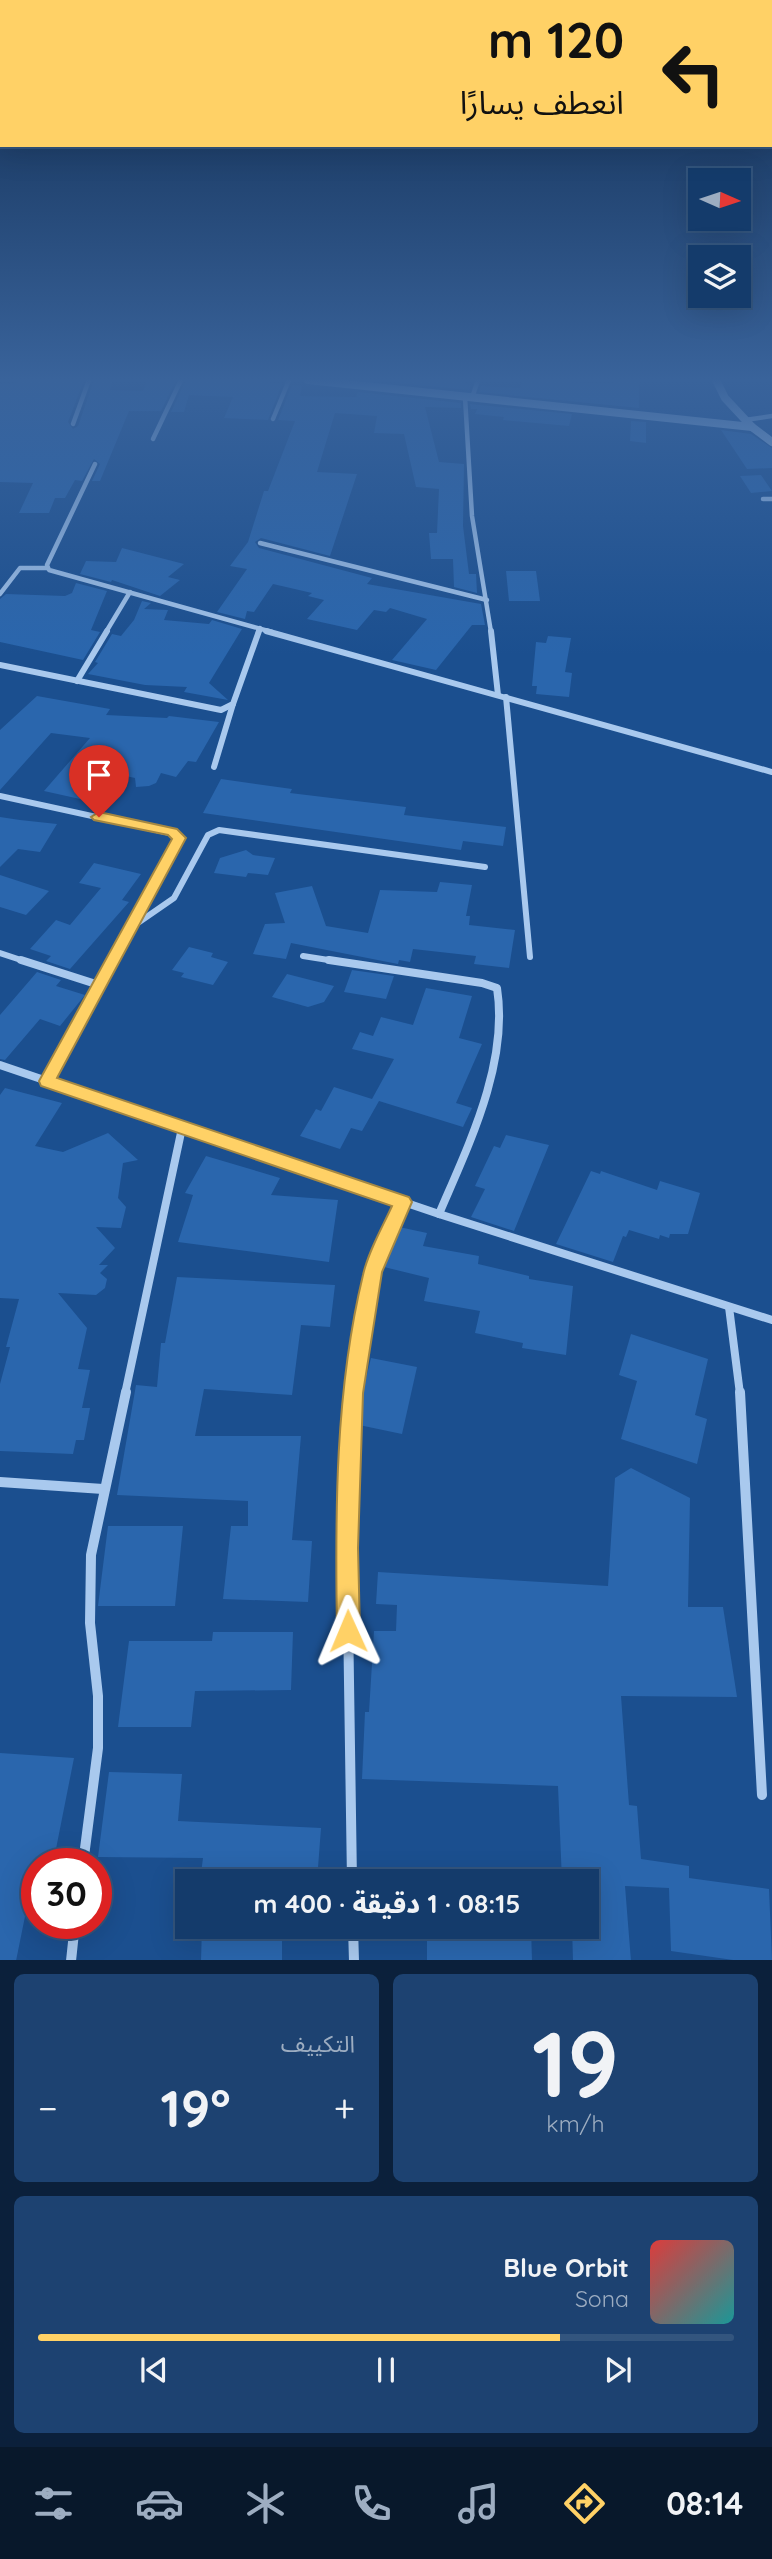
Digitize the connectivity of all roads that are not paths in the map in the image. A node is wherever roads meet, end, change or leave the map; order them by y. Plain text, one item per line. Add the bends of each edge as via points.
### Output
1 (92, 471) edge
2 (471, 471) edge
3 (763, 499) dead end
4 (772, 499) edge
5 (260, 543) dead end
6 (47, 568) junction
7 (130, 592) junction
8 (0, 594) edge
9 (487, 600) junction
10 (260, 628) junction
11 (0, 665) edge
12 (77, 681) junction
13 (498, 695) junction
14 (506, 697) junction
15 (233, 704) junction
16 (214, 767) dead end
17 (772, 772) edge
18 (0, 796) edge
19 (485, 867) dead end
20 (131, 927) junction
21 (0, 953) edge
22 (303, 956) dead end
23 (530, 957) dead end
24 (99, 985) junction
25 (0, 1065) edge
26 (47, 1081) junction
27 (182, 1128) junction
28 (402, 1202) junction
29 (439, 1214) junction
30 (729, 1307) junction
31 (772, 1320) edge
32 (0, 1482) edge
33 (103, 1489) junction
34 (762, 1795) dead end
35 (85, 1848) edge
36 (352, 1869) edge
37 (73, 1939) edge
38 (353, 1939) edge
39 (71, 1960) edge
40 (354, 1960) edge

1 - 6 street
2 - 9 street via 472,516
3 - 4 street
5 - 9 street
6 - 7 street
6 - 8 street via 20,568
7 - 10 street
7 - 12 street
9 - 13 street
10 - 13 street
10 - 15 street
11 - 12 street
12 - 15 street via 215,710
13 - 14 street
14 - 17 street
14 - 23 street
15 - 16 street
18 - 20 street via 177,833 179,838
19 - 20 street via 219,830 208,835 174,898
20 - 24 street
21 - 24 street
22 - 29 street via 498,988 501,1019 487,1082
24 - 26 street
25 - 26 street
26 - 27 street
27 - 28 street
27 - 33 street
28 - 29 street
28 - 36 street via 373,1272 352,1393 347,1548
29 - 30 street
30 - 31 street
30 - 34 street via 744,1427
32 - 33 street
33 - 35 street via 91,1555 98,1748
37 - 39 street
38 - 40 street

